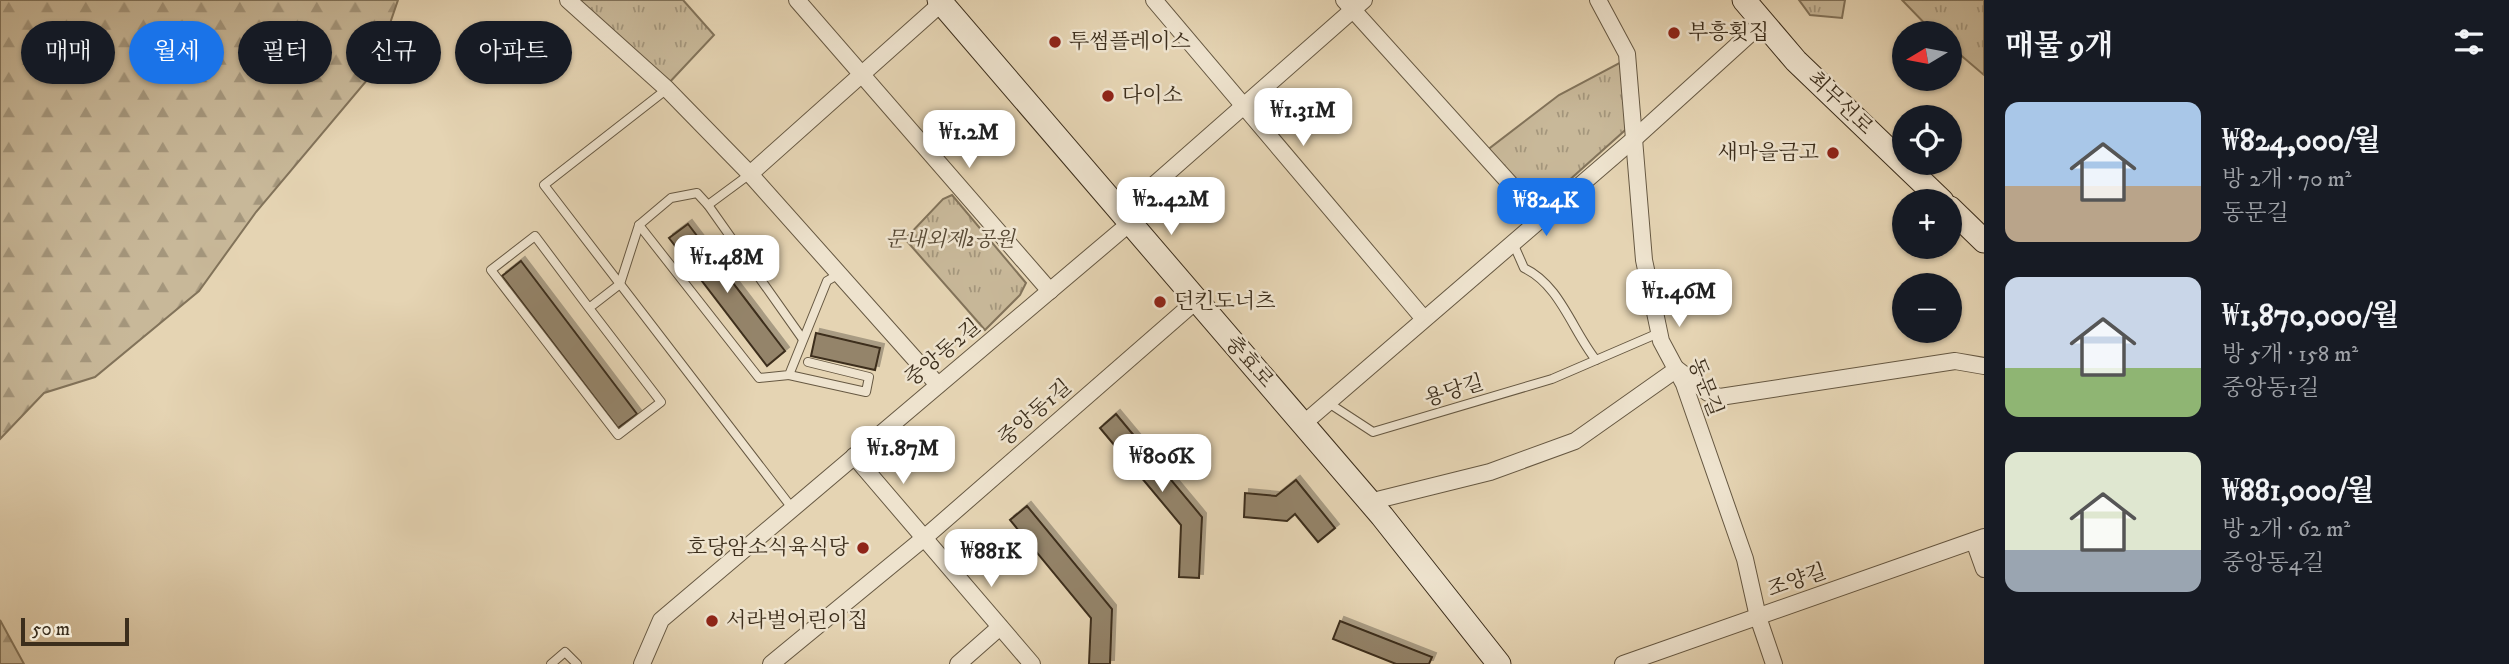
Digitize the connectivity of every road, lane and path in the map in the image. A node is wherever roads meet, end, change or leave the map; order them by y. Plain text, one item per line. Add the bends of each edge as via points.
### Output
1 (568, 0) edge
2 (797, 0) edge
3 (1154, 0) edge
4 (1598, 0) edge
5 (1744, 0) edge
6 (942, 1) edge
7 (1354, 3) edge
8 (1762, 22) junction
9 (860, 73) junction
10 (667, 89) junction
11 (1244, 106) junction
12 (1635, 138) junction
13 (750, 174) junction
14 (1929, 189) edge
15 (708, 205) junction
16 (1126, 218) junction
17 (1541, 218) junction
18 (1962, 220) edge
19 (639, 225) junction
20 (1984, 241) edge
21 (1513, 243) junction
22 (839, 274) junction
23 (620, 284) junction
24 (1050, 290) junction
25 (1197, 300) junction
26 (589, 308) junction
27 (1424, 319) junction
28 (1661, 332) junction
29 (802, 338) junction
30 (1596, 360) junction
31 (808, 362) dead end
32 (1984, 366) edge
33 (1677, 369) junction
34 (789, 375) junction
35 (938, 385) junction
36 (1327, 402) junction
37 (1303, 424) junction
38 (854, 456) junction
39 (1369, 502) junction
40 (793, 509) junction
41 (923, 539) junction
42 (1979, 539) edge
43 (1984, 569) edge
44 (1758, 617) junction
45 (1000, 627) junction
46 (551, 664) edge
47 (577, 664) edge
48 (642, 664) edge
49 (771, 664) edge
50 (958, 664) edge
51 (1032, 664) edge
52 (1499, 664) edge
53 (1623, 664) edge
54 (1774, 664) edge

1 - 10 street
2 - 9 street
3 - 11 street
4 - 12 street, 동문길 via 1627,54
5 - 8 street, 최무선로
6 - 9 street
6 - 16 street, 충효로
7 - 11 street, 중앙동2길
7 - 17 street
8 - 12 street
8 - 14 street, 최무선로 via 1796,61
9 - 13 street
9 - 24 street
10 - 13 street
10 - 23 lane via 544,185
11 - 16 street, 중앙동2길
11 - 27 street
12 - 17 street
12 - 28 street, 동문길 via 1643,260
13 - 15 lane
13 - 22 street
15 - 19 lane via 697,193 671,198
15 - 29 lane
16 - 24 street, 중앙동2길
16 - 25 street, 충효로
17 - 21 street
18 - 20 street
19 - 23 lane
19 - 34 lane via 759,378
21 - 27 street
21 - 30 lane via 1524,268 1536,274 1566,309
22 - 29 lane via 827,281
22 - 35 street
23 - 26 lane
23 - 40 lane
24 - 35 street, 중앙동2길
25 - 37 street, 충효로
25 - 41 street, 중앙동1길
26 - 26 lane via 535,236 491,270 618,435 661,401
27 - 36 street
28 - 30 lane, 용당길
28 - 33 street, 동문길 via 1661,341
29 - 34 lane
30 - 36 lane, 용당길 via 1552,379 1373,432
31 - 34 lane via 869,377 866,392
32 - 33 street via 1955,361 1720,397
33 - 39 street via 1575,441 1490,472
33 - 44 street, 동문길 via 1745,559
35 - 38 street, 중앙동2길
36 - 37 street
37 - 39 street, 충효로
38 - 40 street, 중앙동2길
38 - 41 street
39 - 52 street, 충효로
40 - 48 street, 중앙동2길 via 661,620
41 - 45 street
41 - 49 street, 중앙동1길
42 - 43 street
42 - 44 street, 조양길
44 - 53 street, 조양길
44 - 54 street, 동문길
45 - 50 street
45 - 51 street
46 - 47 lane via 565,652

